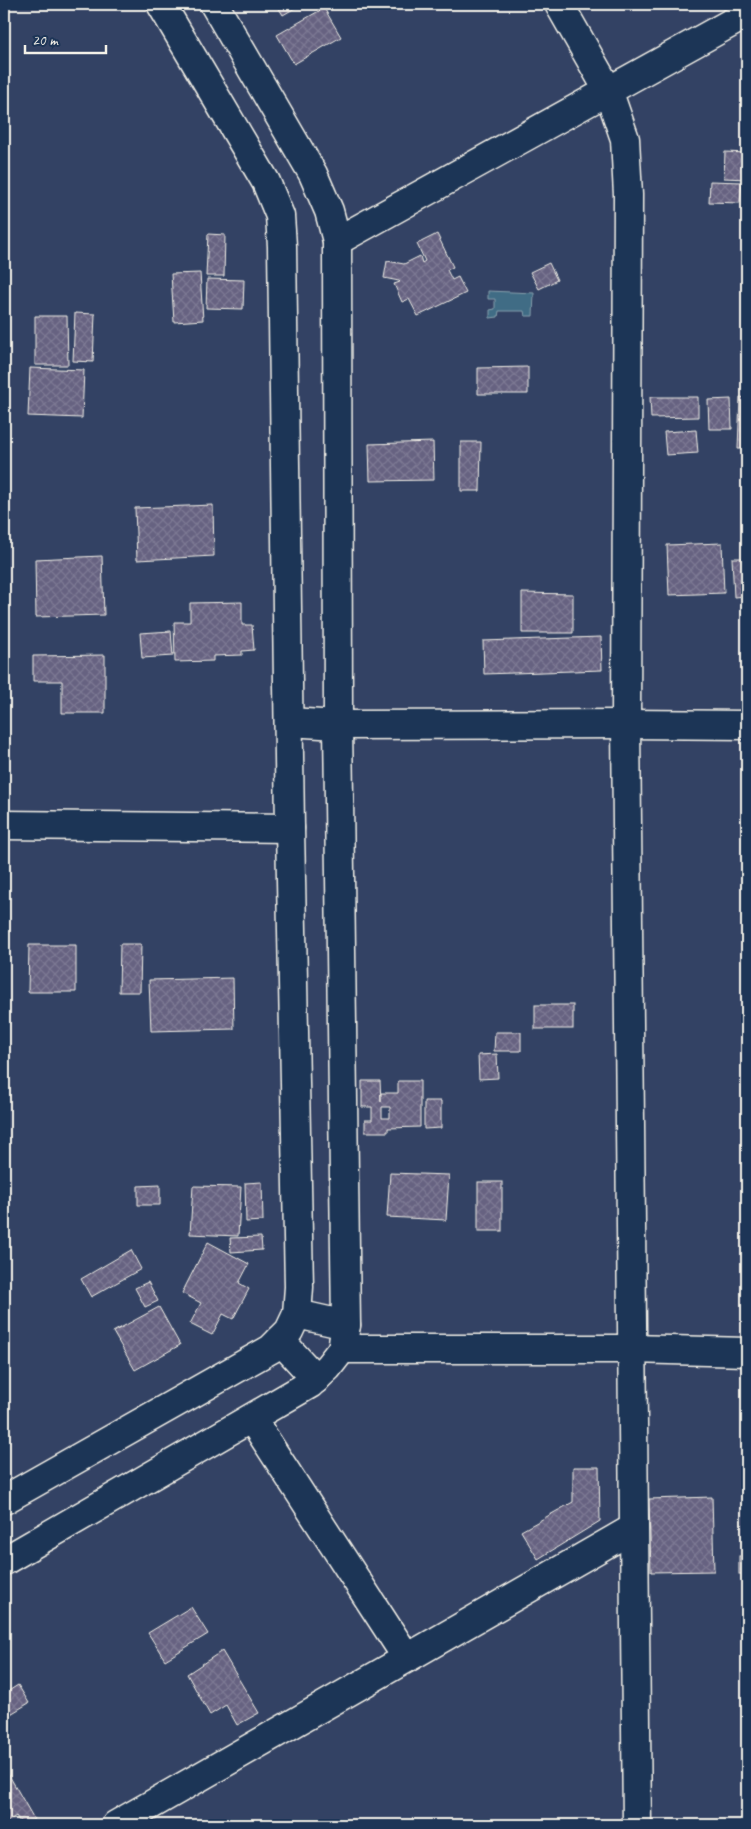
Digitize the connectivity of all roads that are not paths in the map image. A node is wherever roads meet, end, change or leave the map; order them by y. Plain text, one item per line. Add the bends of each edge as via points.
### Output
1 (161, 4) edge
2 (214, 4) edge
3 (559, 4) edge
4 (747, 14) edge
5 (608, 90) junction
6 (337, 241) junction
7 (289, 722) junction
8 (626, 724) junction
9 (338, 725) junction
10 (747, 725) edge
11 (4, 825) edge
12 (290, 828) junction
13 (297, 1314) junction
14 (344, 1337) junction
15 (280, 1340) junction
16 (631, 1350) junction
17 (747, 1352) edge
18 (316, 1379) junction
19 (252, 1419) junction
20 (4, 1500) edge
21 (634, 1528) junction
22 (4, 1561) edge
23 (407, 1658) junction
24 (116, 1825) edge
25 (637, 1825) edge

1 - 7 street via 266,182 280,216
2 - 6 street via 312,174 329,211
3 - 5 street
4 - 5 street
5 - 6 street
5 - 8 street via 625,138 628,195
6 - 9 street
7 - 9 street
7 - 12 street
8 - 9 street
8 - 10 street
8 - 16 street
9 - 14 street
11 - 12 street
12 - 13 street via 300,1287
13 - 14 street
13 - 15 street via 290,1331
14 - 16 street
14 - 18 street via 328,1367
15 - 18 street
15 - 20 street via 271,1349
16 - 17 street
16 - 21 street
18 - 19 street
19 - 22 street
19 - 23 street
21 - 23 street
21 - 25 street
23 - 24 street

